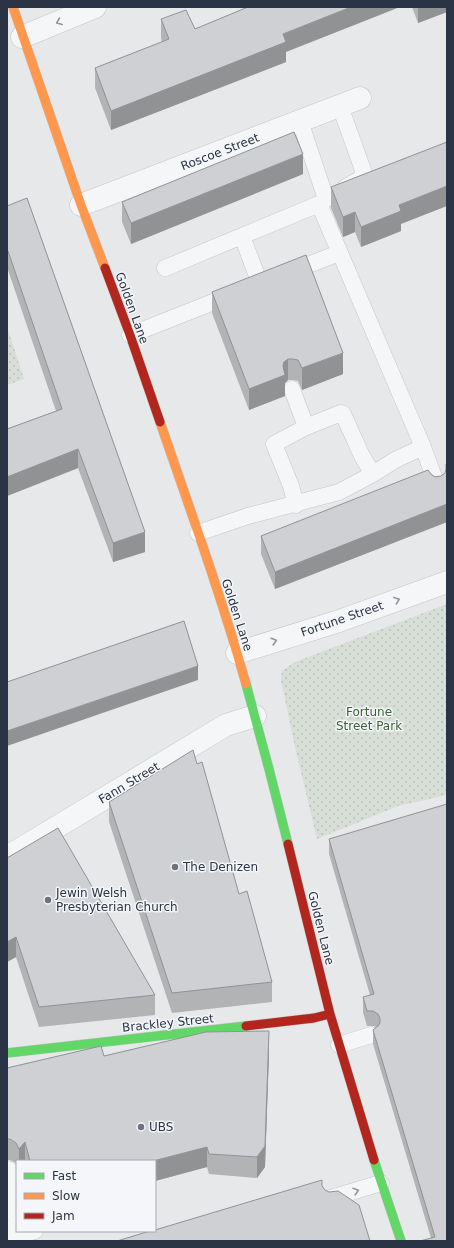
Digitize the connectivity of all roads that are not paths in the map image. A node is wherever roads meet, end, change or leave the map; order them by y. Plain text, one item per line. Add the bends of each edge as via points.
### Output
1 (13, 7) edge
2 (95, 7) edge
3 (22, 36) junction
4 (350, 102) joint
5 (300, 121) junction
6 (322, 202) junction
7 (81, 205) junction
8 (242, 236) junction
9 (339, 253) junction
10 (165, 268) dead end
11 (260, 284) junction
12 (130, 335) junction
13 (292, 389) dead end
14 (306, 428) junction
15 (423, 447) junction
16 (373, 474) junction
17 (437, 485) edge
18 (296, 504) junction
19 (198, 533) junction
20 (447, 582) edge
21 (236, 653) junction
22 (255, 716) junction
23 (7, 857) edge
24 (330, 1014) junction
25 (371, 1036) dead end
26 (340, 1045) junction
27 (7, 1053) edge
28 (7, 1172) edge
29 (381, 1183) junction
30 (331, 1198) edge
31 (16, 1209) edge
32 (30, 1232) edge
33 (13, 1235) edge
34 (401, 1241) edge

1 - 3 street, Golden Lane
2 -> 3 street
3 - 7 street, Golden Lane
4 - 5 street, Roscoe Street
4 - 6 lane via 362,178
5 - 6 lane
5 - 7 street, Roscoe Street
6 - 8 lane
6 - 9 lane
7 - 12 street, Golden Lane
8 - 10 lane
8 - 11 lane
9 - 11 lane
9 - 15 lane
11 - 12 lane
12 - 19 street, Golden Lane
13 - 14 lane
14 - 16 lane via 343,414
14 - 18 lane via 274,444
15 - 16 lane
15 - 17 lane
16 - 18 lane via 339,492
18 - 19 lane via 248,516
19 - 21 street, Golden Lane
21 -> 20 street, Fortune Street via 339,621
21 - 22 street, Golden Lane
22 - 23 street, Fann Street via 226,725
22 - 24 street, Golden Lane
24 - 26 street, Golden Lane
24 - 27 street, Brackley Street via 298,1020
25 - 26 lane
26 - 29 street, Golden Lane
28 - 31 street
30 -> 29 lane
29 - 34 street, Golden Lane
32 - 33 lane

